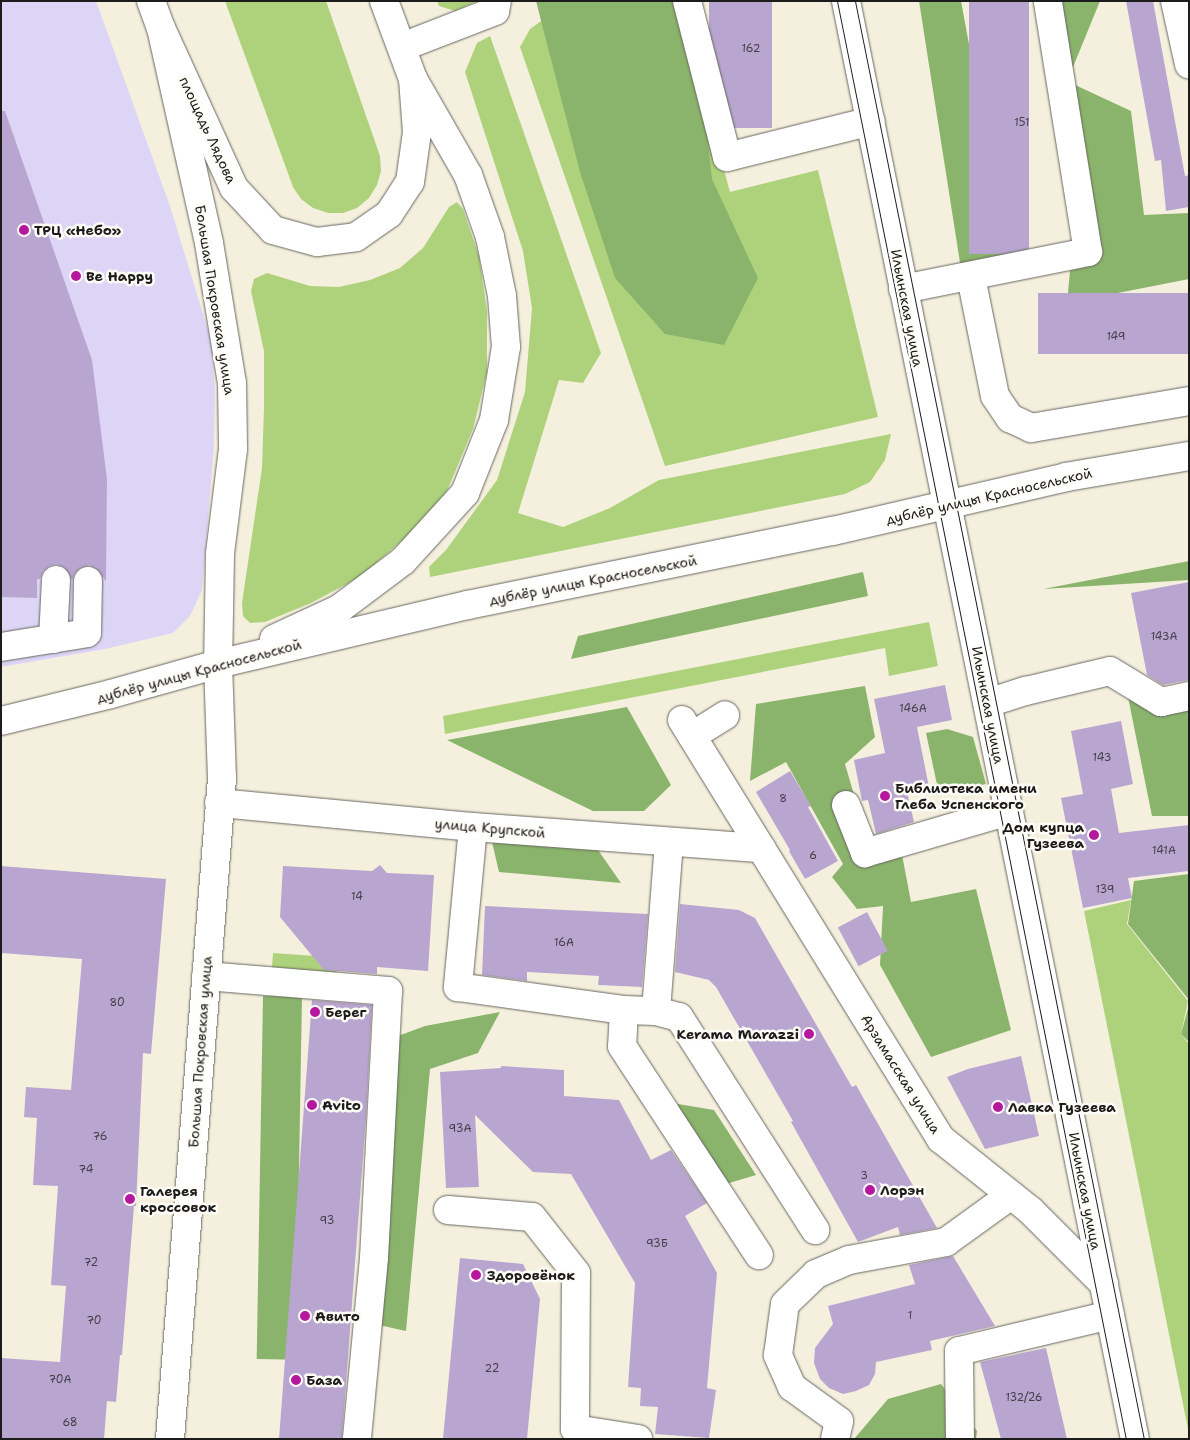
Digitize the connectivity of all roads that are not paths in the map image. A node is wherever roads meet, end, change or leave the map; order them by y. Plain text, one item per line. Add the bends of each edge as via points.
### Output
1 (151, 1) edge
2 (384, 1) edge
3 (497, 1) edge
4 (687, 1) edge
5 (846, 1) edge
6 (1048, 1) edge
7 (1175, 1) edge
8 (160, 28) junction
9 (402, 47) junction
10 (1189, 64) edge
11 (413, 79) junction
12 (871, 121) junction
13 (971, 276) junction
14 (904, 289) junction
15 (1189, 401) edge
16 (1189, 456) edge
17 (947, 505) junction
18 (56, 580) dead end
19 (88, 580) dead end
20 (53, 639) junction
21 (1, 647) edge
22 (218, 664) junction
23 (1189, 696) edge
24 (988, 703) junction
25 (725, 715) dead end
26 (1, 721) edge
27 (219, 804) junction
28 (846, 805) dead end
29 (1009, 811) junction
30 (473, 827) junction
31 (669, 842) junction
32 (761, 848) junction
33 (206, 976) junction
34 (624, 1010) junction
35 (656, 1012) junction
36 (1011, 1195) junction
37 (448, 1210) dead end
38 (815, 1230) dead end
39 (758, 1255) dead end
40 (1104, 1284) junction
41 (1110, 1315) junction
42 (170, 1439) edge
43 (357, 1439) edge
44 (638, 1439) edge
45 (834, 1439) edge
46 (960, 1439) edge
47 (1135, 1439) edge

1 - 8 main road, площадь Лядова
2 - 9 main road, площадь Лядова
3 - 9 main road via 495,11
4 - 12 main road via 727,157
5 - 12 main road, Ильинская улица
6 - 13 main road via 1088,252
7 - 10 main road
8 - 11 main road, площадь Лядова via 234,188 273,230 317,242 356,237 389,214 410,182 417,132
8 - 22 main road, Большая Покровская улица via 209,244 232,383 233,448 220,554
9 - 11 main road, площадь Лядова
11 - 22 main road via 468,175 490,237 502,296 506,347 494,420 465,493 403,561 339,609
12 - 14 main road, Ильинская улица
13 - 14 main road
13 - 15 main road via 995,396 1010,418 1031,428
14 - 17 main road, Ильинская улица
16 - 17 main road, дублёр улицы Красносельской via 1066,477
17 - 22 main road, дублёр улицы Красносельской via 468,605
17 - 24 main road, Ильинская улица
18 - 20 main road
19 - 20 main road via 86,633
20 - 21 main road
22 - 26 main road, дублёр улицы Красносельской
22 - 27 main road, Большая Покровская улица via 222,778
23 - 24 main road via 1161,702 1110,671
24 - 29 main road, Ильинская улица
25 - 32 main road, Арзамасская улица via 687,728
27 - 30 main road, улица Крупской
27 - 33 main road, Большая Покровская улица
28 - 29 main road via 864,853
29 - 40 main road, Ильинская улица
30 - 31 main road, улица Крупской
30 - 34 main road via 458,986
31 - 32 main road, улица Крупской
31 - 35 main road
32 - 36 main road, Арзамасская улица via 941,1139
33 - 42 main road, Большая Покровская улица
33 - 43 main road via 388,991 374,1258
34 - 35 main road
34 - 39 main road via 622,1046
35 - 38 main road via 679,1017
36 - 40 main road, Арзамасская улица
36 - 45 main road via 946,1242 849,1260 816,1274 785,1304 778,1355 792,1387 838,1421
37 - 44 main road via 532,1217 576,1273 576,1429
40 - 41 main road, Ильинская улица
41 - 46 main road via 959,1351
41 - 47 main road, Ильинская улица

